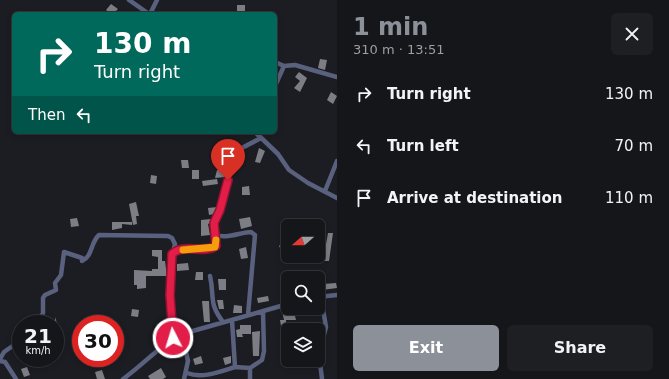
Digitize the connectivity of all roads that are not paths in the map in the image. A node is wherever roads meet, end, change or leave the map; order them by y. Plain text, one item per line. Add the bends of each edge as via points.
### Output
1 (128, 0) edge
2 (157, 0) edge
3 (147, 12) edge
4 (151, 12) edge
5 (277, 63) edge
6 (284, 66) junction
7 (337, 77) edge
8 (277, 82) edge
9 (257, 134) edge
10 (261, 138) junction
11 (337, 160) edge
12 (325, 191) junction
13 (337, 198) edge
14 (215, 234) junction
15 (173, 252) junction
16 (210, 276) dead end
17 (337, 295) edge
18 (325, 296) edge
19 (281, 306) edge
20 (263, 312) junction
21 (42, 315) edge
22 (323, 315) edge
23 (248, 316) junction
24 (232, 320) junction
25 (223, 322) junction
26 (182, 334) junction
27 (173, 338) junction
28 (12, 346) edge
29 (0, 360) edge
30 (235, 367) junction
31 (250, 368) junction
32 (186, 373) junction
33 (16, 379) edge
34 (123, 379) edge
35 (184, 379) edge
36 (250, 379) edge
37 (322, 379) edge

1 - 3 street
2 - 4 street
5 - 6 street
6 - 7 street via 295,65
6 - 8 street
9 - 10 street
10 - 12 street via 278,154 289,170
10 - 14 street via 238,150 231,157 229,177 214,223
11 - 12 street
12 - 13 street
14 - 15 street via 215,247
14 - 23 street via 226,236 251,232 255,235
15 - 21 street via 175,244 168,236 99,235 93,241 88,258 82,262 82,258 64,252 60,275 55,283 56,290 43,298
15 - 27 street via 170,295
16 - 25 street via 213,308
17 - 18 street
19 - 20 street
20 - 23 street
20 - 31 street via 262,360
22 - 37 street via 326,327 319,354
23 - 24 street
24 - 25 street
24 - 30 street
25 - 26 street
26 - 27 street
26 - 32 street via 188,361
27 - 34 street
28 - 29 street via 4,352
29 - 33 street via 5,362
30 - 31 street
30 - 32 street via 208,376 196,377
31 - 36 street
32 - 35 street

